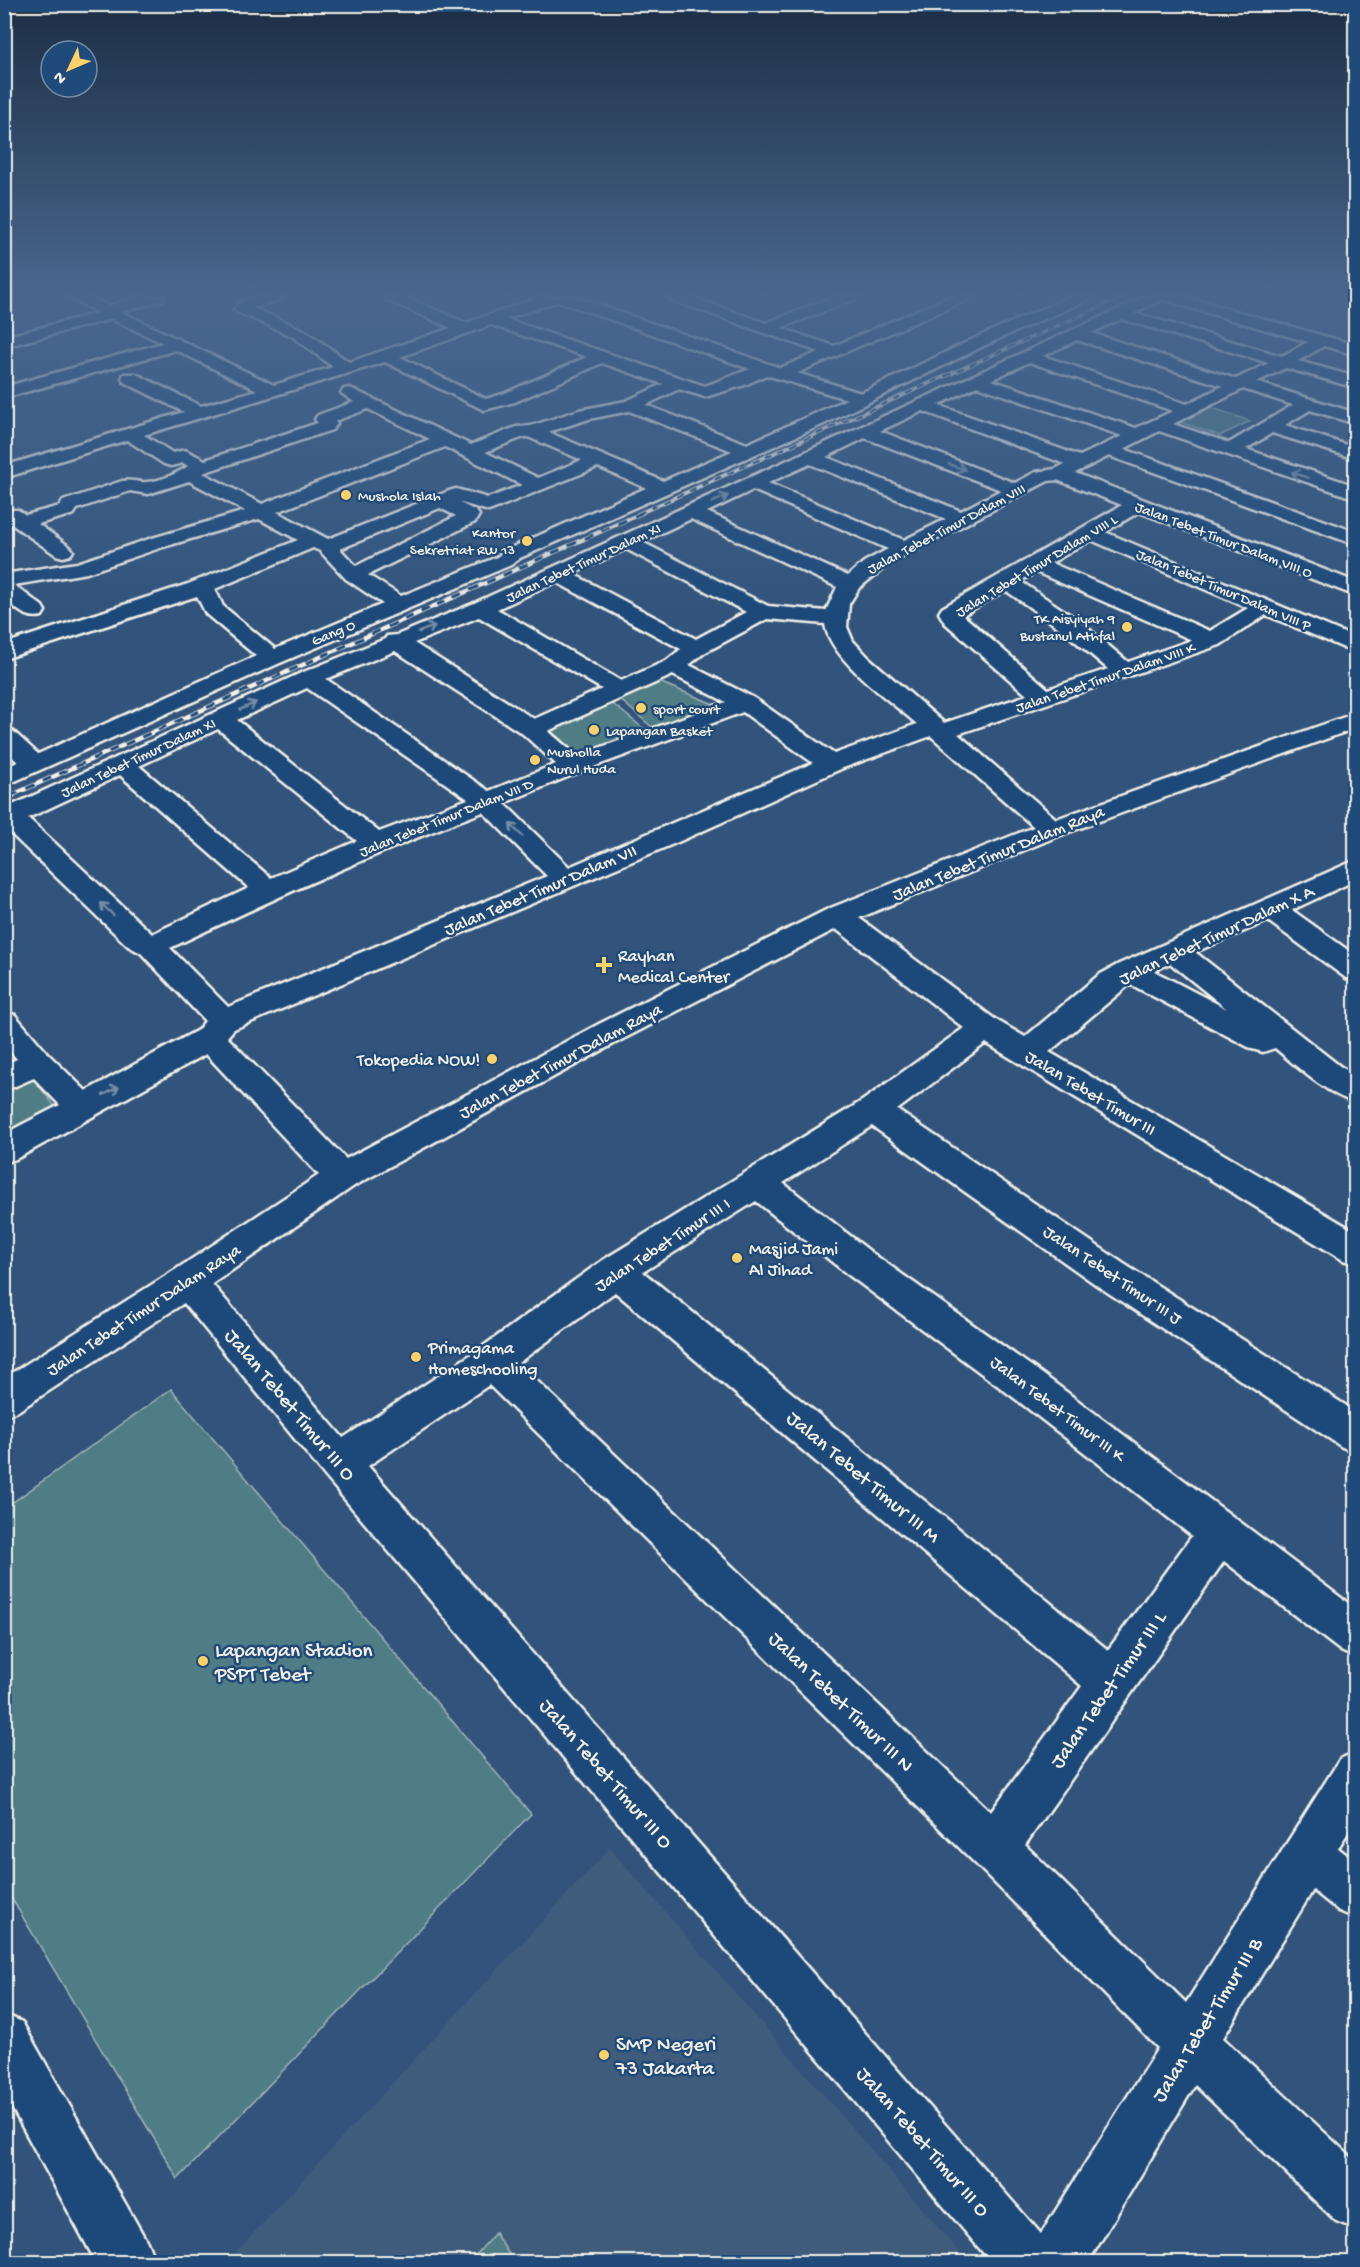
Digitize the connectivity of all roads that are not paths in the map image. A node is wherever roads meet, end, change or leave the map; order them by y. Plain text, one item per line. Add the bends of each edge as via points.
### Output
1 (180, 403) edge
2 (234, 403) edge
3 (368, 403) joint
4 (479, 403) edge
5 (499, 403) edge
6 (637, 403) edge
7 (853, 403) edge
8 (927, 403) edge
9 (1043, 403) edge
10 (1167, 403) edge
11 (1202, 403) edge
12 (1304, 403) edge
13 (1308, 404) junction
14 (632, 405) junction
15 (922, 405) junction
16 (1188, 410) junction
17 (422, 411) dead end
18 (201, 413) junction
19 (1356, 418) edge
20 (401, 419) junction
21 (1158, 425) junction
22 (1271, 427) junction
23 (527, 431) junction
24 (863, 431) junction
25 (130, 434) junction
26 (1138, 435) junction
27 (445, 440) junction
28 (745, 450) junction
29 (1109, 450) junction
30 (1229, 450) junction
31 (468, 453) junction
32 (1356, 454) edge
33 (810, 457) junction
34 (600, 460) junction
35 (1081, 463) junction
36 (196, 471) junction
37 (4, 472) edge
38 (1059, 474) junction
39 (754, 483) junction
40 (539, 486) junction
41 (662, 488) junction
42 (1017, 490) junction
43 (1356, 494) edge
44 (443, 501) junction
45 (1135, 506) junction
46 (4, 509) edge
47 (260, 511) junction
48 (691, 512) junction
49 (961, 518) junction
50 (30, 527) junction
51 (1091, 533) junction
52 (1356, 539) edge
53 (627, 542) junction
54 (321, 543) junction
55 (904, 548) junction
56 (63, 552) dead end
57 (1036, 564) junction
58 (557, 574) junction
59 (352, 575) junction
60 (4, 580) edge
61 (1004, 580) junction
62 (850, 585) junction
63 (203, 586) junction
64 (4, 588) edge
65 (1356, 590) edge
66 (399, 604) junction
67 (1264, 607) junction
68 (480, 609) junction
69 (34, 611) dead end
70 (763, 612) junction
71 (1092, 612) junction
72 (834, 618) junction
73 (1348, 622) dead end
74 (1325, 632) junction
75 (1212, 640) junction
76 (395, 641) junction
77 (1356, 646) edge
78 (696, 648) junction
79 (4, 652) edge
80 (272, 658) junction
81 (674, 666) junction
82 (1125, 671) junction
83 (309, 678) junction
84 (618, 689) junction
85 (1044, 698) junction
86 (746, 703) junction
87 (221, 719) junction
88 (1356, 720) edge
89 (532, 729) junction
90 (936, 730) junction
91 (4, 736) edge
92 (834, 763) junction
93 (122, 764) junction
94 (34, 765) junction
95 (573, 765) junction
96 (4, 778) edge
97 (487, 801) junction
98 (8, 817) edge
99 (1052, 829) junction
100 (376, 843) junction
101 (1355, 870) edge
102 (564, 878) junction
103 (268, 890) junction
104 (1271, 909) junction
105 (838, 916) junction
106 (152, 946) junction
107 (1173, 950) junction
108 (1129, 971) junction
109 (1356, 971) edge
110 (4, 1023) edge
111 (985, 1028) junction
112 (216, 1030) junction
113 (1027, 1053) junction
114 (38, 1063) junction
115 (4, 1079) edge
116 (1343, 1083) edge
117 (82, 1107) junction
118 (873, 1110) junction
119 (4, 1150) edge
120 (342, 1177) junction
121 (758, 1183) junction
122 (1356, 1250) edge
123 (616, 1271) junction
124 (188, 1281) junction
125 (491, 1362) junction
126 (4, 1399) edge
127 (1356, 1434) edge
128 (339, 1463) junction
129 (1220, 1531) junction
130 (1356, 1636) edge
131 (1112, 1682) junction
132 (1356, 1775) edge
133 (994, 1848) junction
134 (1308, 1854) junction
135 (1356, 1894) edge
136 (4, 2040) edge
137 (1191, 2044) junction
138 (1356, 2201) edge
139 (127, 2262) edge
140 (1028, 2262) edge
141 (1056, 2262) edge

1 - 18 street
2 - 18 street
3 - 20 street
3 - 36 street via 326,417 326,426
4 - 5 street
6 - 14 street
7 - 28 street, Gang O
8 - 15 street, Jalan Tebet Timur Dalam XI
9 - 26 street
10 - 16 street
11 - 16 street, Jalan Tebet Timur Dalam VIII
12 - 13 street
13 - 19 street
13 - 22 street
14 - 23 street
14 - 28 street
15 - 24 street, Jalan Tebet Timur Dalam XI
15 - 35 street
16 - 21 street, Jalan Tebet Timur Dalam VIII
17 - 20 street
18 - 25 street
20 - 27 street
21 - 26 street, Jalan Tebet Timur Dalam VIII
21 - 30 street
22 - 30 street
22 - 32 street
23 - 31 street
23 - 34 street
24 - 33 street, Jalan Tebet Timur Dalam XI
24 -> 42 street
25 - 36 street via 171,460 184,456
25 - 37 street
26 - 29 street, Jalan Tebet Timur Dalam VIII
27 - 31 street
27 - 47 street
28 - 41 street, Gang O
29 - 35 street, Jalan Tebet Timur Dalam VIII
29 - 52 street
43 -> 30 street
31 - 40 street
33 - 39 street, Jalan Tebet Timur Dalam XI
33 - 49 street
34 - 40 street
34 - 41 street
35 - 38 street, Jalan Tebet Timur Dalam VIII
36 - 47 street
36 - 50 street via 148,488 129,485 70,505
38 - 42 street, Jalan Tebet Timur Dalam VIII via 1047,475
38 - 45 street, Jalan Tebet Timur Dalam VIII O
48 -> 39 street, Jalan Tebet Timur Dalam XI
39 - 55 street
40 - 44 street via 489,505 460,495
41 - 66 street, Gang O via 504,561
42 - 49 street, Jalan Tebet Timur Dalam VIII
44 - 54 street
44 - 59 street via 469,515 468,518
45 - 51 street, Jalan Tebet Timur Dalam VIII L
45 - 65 street, Jalan Tebet Timur Dalam VIII O
46 - 50 street
47 - 54 street
47 - 60 street via 80,569
48 - 53 street, Jalan Tebet Timur Dalam XI
48 - 62 street
49 - 55 street, Jalan Tebet Timur Dalam VIII
50 - 56 street
51 - 57 street, Jalan Tebet Timur Dalam VIII L
51 - 67 street, Jalan Tebet Timur Dalam VIII P
53 - 58 street, Jalan Tebet Timur Dalam XI
53 - 70 street
54 - 59 street
54 - 63 street
55 - 62 street, Jalan Tebet Timur Dalam VIII via 858,575
57 - 61 street, Jalan Tebet Timur Dalam VIII L
57 - 71 street
58 - 68 street, Jalan Tebet Timur Dalam XI
58 - 78 street
59 - 66 street
61 - 71 street
61 - 85 street, Jalan Tebet Timur Dalam VIII L via 950,615
62 - 72 street, Jalan Tebet Timur Dalam VIII via 839,600
63 - 79 street
63 - 80 street via 214,609
64 - 69 street
66 - 80 street, Gang O
67 - 74 street, Jalan Tebet Timur Dalam VIII P
67 - 75 street, Jalan Tebet Timur Dalam VIII K
76 -> 68 street, Jalan Tebet Timur Dalam XI
68 - 84 street
70 - 72 street
70 - 78 street
71 - 75 street
71 - 82 street
72 - 90 street via 841,640 860,662
73 - 74 street
74 - 77 street, Jalan Tebet Timur Dalam VIII P
75 - 82 street, Jalan Tebet Timur Dalam VIII K
76 - 83 street, Jalan Tebet Timur Dalam XI
76 - 89 street
78 - 81 street
80 - 94 street, Gang O
81 - 84 street
81 - 86 street
82 - 85 street, Jalan Tebet Timur Dalam VIII K
87 -> 83 street, Jalan Tebet Timur Dalam XI
83 - 97 street
84 - 89 street
85 - 90 street, Jalan Tebet Timur Dalam VIII K
86 - 92 street
86 - 95 street, Jalan Tebet Timur Dalam VII D
87 - 93 street, Jalan Tebet Timur Dalam XI
87 - 100 street
88 - 99 street, Jalan Tebet Timur Dalam Raya
89 - 95 street
90 - 92 street, Jalan Tebet Timur Dalam VII
90 - 99 street
91 - 94 street
92 - 102 street, Jalan Tebet Timur Dalam VII
93 - 98 street, Jalan Tebet Timur Dalam XI
93 - 103 street
94 - 96 street, Gang O
95 - 97 street, Jalan Tebet Timur Dalam VII D
97 - 100 street, Jalan Tebet Timur Dalam VII D
102 -> 97 street
106 -> 98 street via 138,939
99 - 105 street, Jalan Tebet Timur Dalam Raya
100 - 103 street, Jalan Tebet Timur Dalam VII D
101 - 104 street, Jalan Tebet Timur Dalam X A
102 - 112 street, Jalan Tebet Timur Dalam VII
103 - 106 street, Jalan Tebet Timur Dalam VII D
104 - 107 street, Jalan Tebet Timur Dalam X A
104 - 109 street
105 - 111 street, Jalan Tebet Timur III
105 - 120 street, Jalan Tebet Timur Dalam Raya via 610,1032
106 - 112 street
107 - 108 street, Jalan Tebet Timur Dalam X A
107 - 116 street
108 - 113 street, Jalan Tebet Timur Dalam X A via 1110,982
108 - 116 street
110 - 114 street
111 - 113 street, Jalan Tebet Timur III
111 - 118 street, Jalan Tebet Timur III I
117 -> 112 street, Jalan Tebet Timur Dalam VII via 156,1068
112 - 120 street
113 - 122 street, Jalan Tebet Timur III
114 - 115 street
114 - 117 street
117 - 119 street, Jalan Tebet Timur Dalam VII
118 - 121 street, Jalan Tebet Timur III I
118 - 127 street, Jalan Tebet Timur III J via 1111,1275
120 - 124 street, Jalan Tebet Timur Dalam Raya
121 - 123 street, Jalan Tebet Timur III I
121 - 129 street, Jalan Tebet Timur III K via 859,1263
123 - 125 street, Jalan Tebet Timur III I
123 - 131 street, Jalan Tebet Timur III M
124 - 126 street, Jalan Tebet Timur Dalam Raya
124 - 128 street, Jalan Tebet Timur III O
125 - 128 street, Jalan Tebet Timur III I
125 - 133 street, Jalan Tebet Timur III N
128 - 140 street, Jalan Tebet Timur III O
129 - 130 street, Jalan Tebet Timur III K
129 - 131 street, Jalan Tebet Timur III L
131 - 133 street, Jalan Tebet Timur III L
132 - 134 street, Jalan Tebet Timur III B
133 - 137 street, Jalan Tebet Timur III N
134 - 135 street
134 - 137 street, Jalan Tebet Timur III B
136 - 139 street
137 - 138 street, Jalan Tebet Timur III N
137 - 141 street, Jalan Tebet Timur III B

